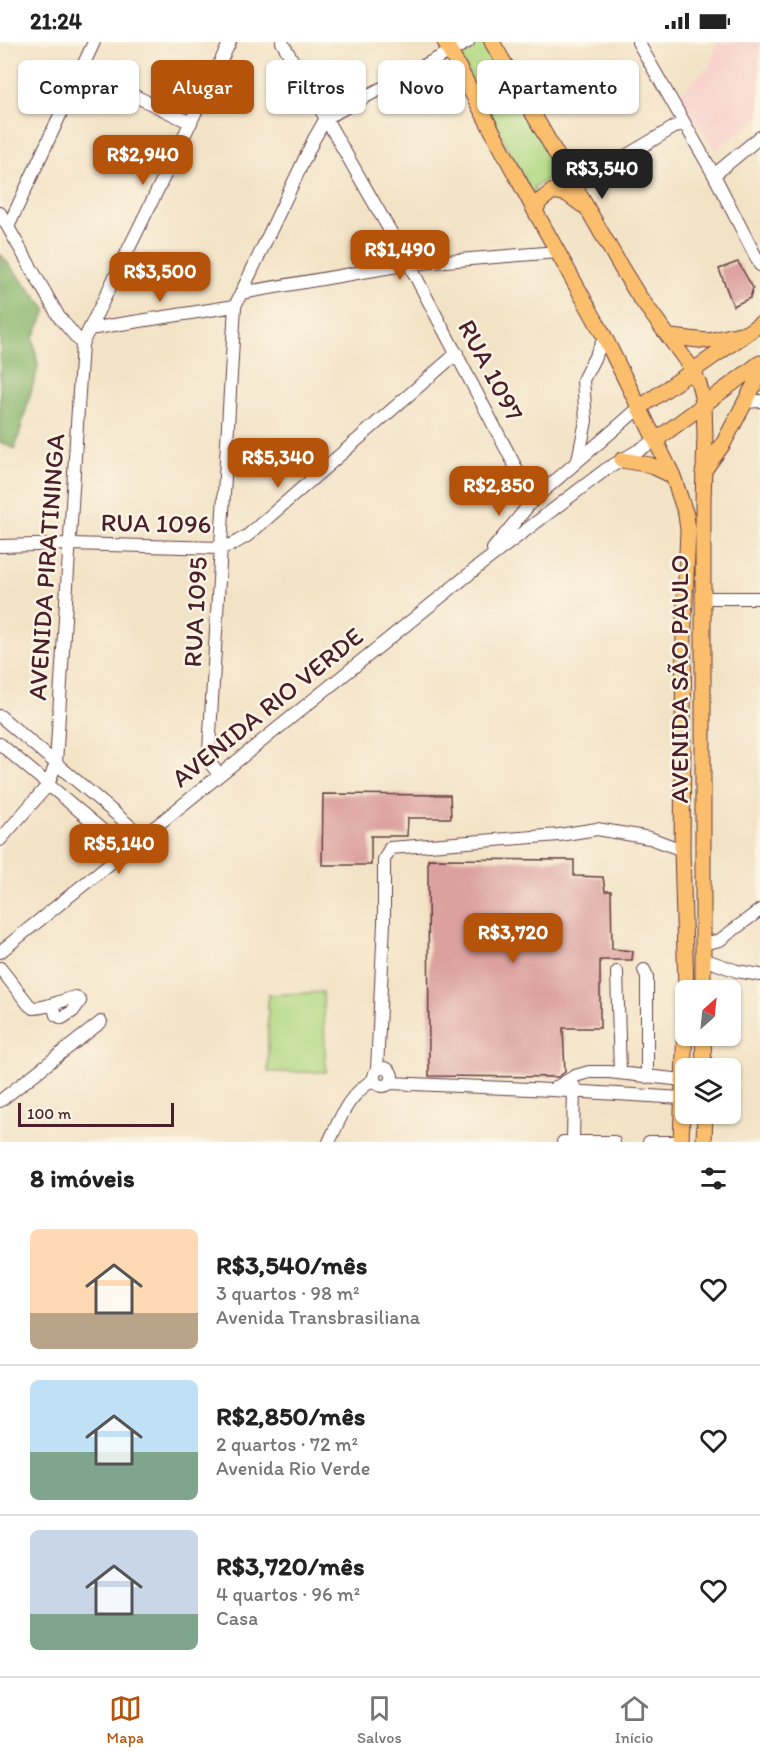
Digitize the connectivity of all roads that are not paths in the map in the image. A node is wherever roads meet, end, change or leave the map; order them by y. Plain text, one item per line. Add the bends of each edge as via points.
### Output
1 (94, 42) edge
2 (230, 42) edge
3 (282, 42) edge
4 (468, 42) edge
5 (492, 42) edge
6 (638, 42) edge
7 (448, 47) edge
8 (86, 60) edge
9 (139, 98) edge
10 (61, 114) edge
11 (326, 118) junction
12 (683, 122) junction
13 (191, 123) junction
14 (760, 137) edge
15 (714, 175) junction
16 (575, 186) junction
17 (535, 211) junction
18 (0, 213) edge
19 (591, 213) junction
20 (8, 227) junction
21 (558, 252) junction
22 (409, 264) junction
23 (760, 265) edge
24 (241, 293) junction
25 (235, 306) junction
26 (756, 328) edge
27 (90, 329) junction
28 (605, 337) junction
29 (671, 338) junction
30 (82, 344) junction
31 (457, 353) junction
32 (760, 363) edge
33 (693, 370) junction
34 (760, 374) edge
35 (760, 401) edge
36 (744, 402) junction
37 (704, 405) junction
38 (639, 408) junction
39 (656, 440) junction
40 (578, 460) junction
41 (622, 460) junction
42 (703, 472) junction
43 (673, 476) junction
44 (533, 500) junction
45 (70, 544) junction
46 (0, 546) edge
47 (221, 548) junction
48 (479, 566) junction
49 (703, 597) junction
50 (760, 598) edge
51 (0, 716) edge
52 (0, 744) edge
53 (56, 763) junction
54 (219, 775) junction
55 (48, 785) junction
56 (143, 837) junction
57 (0, 840) edge
58 (126, 850) junction
59 (682, 850) junction
60 (760, 910) edge
61 (684, 916) junction
62 (3, 945) edge
63 (703, 952) junction
64 (0, 968) edge
65 (644, 970) dead end
66 (617, 972) dead end
67 (760, 975) edge
68 (687, 980) edge
69 (703, 980) edge
70 (53, 1004) dead end
71 (100, 1022) dead end
72 (620, 1073) junction
73 (376, 1074) junction
74 (575, 1076) junction
75 (646, 1077) junction
76 (675, 1079) edge
77 (552, 1090) junction
78 (574, 1092) junction
79 (675, 1098) edge
80 (0, 1101) edge
81 (681, 1124) edge
82 (705, 1124) edge
83 (329, 1142) edge
84 (568, 1142) edge
85 (614, 1142) edge
86 (648, 1142) edge
87 (674, 1142) edge
88 (681, 1142) edge
89 (704, 1142) edge

1 - 8 street
2 - 13 street
3 - 11 street, RUA 1097
4 - 7 street
5 - 16 main road, AVENIDA SÃO PAULO
6 - 12 street
7 - 11 street
7 - 17 main road, AVENIDA SÃO PAULO
9 - 13 street
10 - 20 street
11 - 22 street, RUA 1097
11 - 24 street
12 - 15 street
12 - 16 street
13 - 27 street
14 - 15 street
15 - 23 street
16 - 19 main road, AVENIDA SÃO PAULO
17 - 19 main road via 546,195 560,191
17 - 21 main road, AVENIDA SÃO PAULO
18 - 20 street
19 - 29 main road, AVENIDA SÃO PAULO via 638,295
20 - 30 street via 59,317
21 - 22 street
21 - 28 main road, AVENIDA SÃO PAULO
22 - 24 street
22 - 31 street, RUA 1097
24 - 25 street
25 - 27 street
25 - 47 street, RUA 1095
26 - 29 main road via 708,341
26 - 33 main road
27 - 30 street
28 - 38 main road, AVENIDA SÃO PAULO
28 - 40 street via 583,380 586,421
29 - 33 main road, AVENIDA SÃO PAULO
30 - 45 street, AVENIDA PIRATININGA
31 - 44 street, RUA 1097
31 - 47 street, RUA 1096 via 247,536
32 - 37 main road
33 - 37 main road, AVENIDA SÃO PAULO
33 - 38 main road
34 - 36 main road
35 - 36 street
36 - 42 main road via 723,444
37 - 39 main road
37 - 42 main road, AVENIDA SÃO PAULO
38 - 39 main road, AVENIDA SÃO PAULO
38 - 40 street, AVENIDA RIO VERDE
39 - 41 street, AVENIDA RIO VERDE
39 - 43 main road, AVENIDA SÃO PAULO
40 - 44 street, AVENIDA RIO VERDE
41 - 43 main road via 650,465
41 - 48 street, AVENIDA RIO VERDE
42 - 49 main road, AVENIDA SÃO PAULO
43 - 59 main road, AVENIDA SÃO PAULO via 687,515 688,530
44 - 48 street, AVENIDA RIO VERDE
45 - 46 street, RUA 1096
45 - 47 street, RUA 1096
45 - 53 street, AVENIDA PIRATININGA
47 - 54 street, RUA 1095 via 209,751 211,764
48 - 54 street, AVENIDA RIO VERDE
49 - 50 street
49 - 63 main road, AVENIDA SÃO PAULO
51 - 53 street
52 - 55 street
53 - 55 street, AVENIDA PIRATININGA
53 - 56 street
54 - 56 street, AVENIDA RIO VERDE
55 - 57 street
55 - 58 street
56 - 58 street, AVENIDA RIO VERDE
58 - 62 street, AVENIDA RIO VERDE
59 - 61 main road, AVENIDA SÃO PAULO
59 - 73 street via 650,838 597,830 390,848 384,860
60 - 63 street
61 - 63 main road via 693,950
61 - 68 main road, AVENIDA SÃO PAULO
63 - 67 street via 737,971
63 - 69 main road, AVENIDA SÃO PAULO
64 - 70 street via 29,1005 38,1008
65 - 75 street
66 - 72 street
71 - 80 street
72 - 74 street
72 - 75 street
73 - 77 street via 380,1085 385,1086 390,1083
73 - 83 street via 348,1101
74 - 77 street
74 - 78 street
75 - 76 street
77 - 78 street
78 - 79 street
78 - 84 street
81 - 88 main road, AVENIDA SÃO PAULO
82 - 89 main road
84 - 85 street
86 - 87 street

